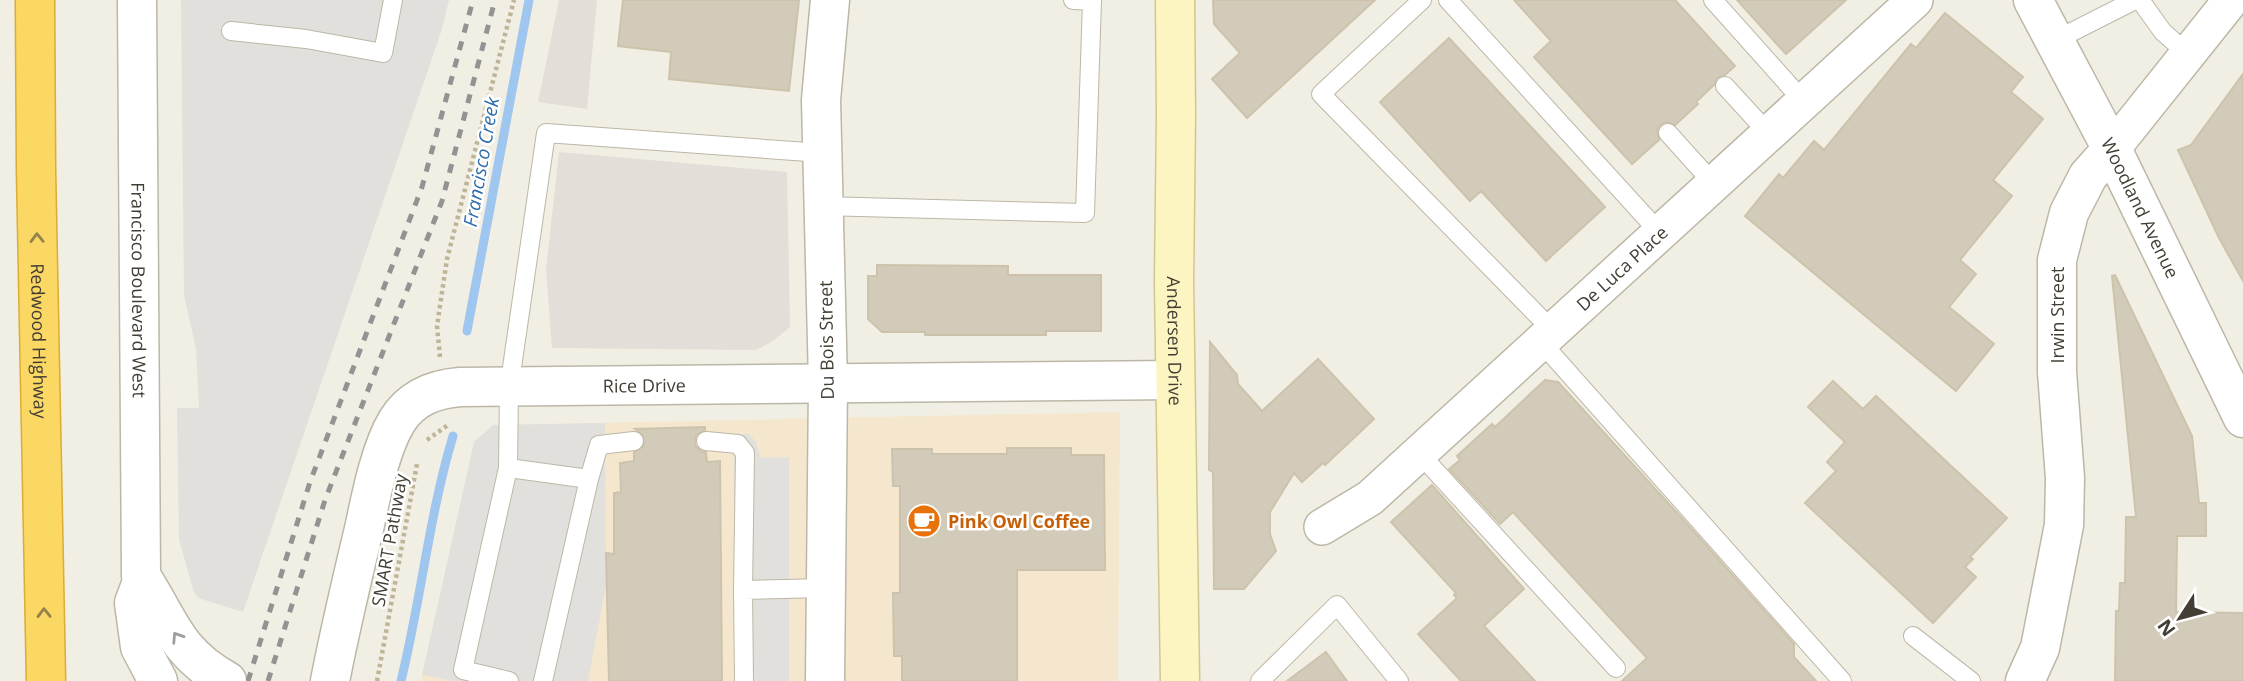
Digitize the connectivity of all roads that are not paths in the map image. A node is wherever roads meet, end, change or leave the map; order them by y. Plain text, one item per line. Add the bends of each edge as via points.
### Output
1 (36, 0) edge
2 (137, 0) edge
3 (393, 0) edge
4 (830, 0) edge
5 (1073, 0) edge
6 (1156, 0) edge
7 (1175, 0) edge
8 (1422, 0) edge
9 (1448, 0) edge
10 (1713, 0) edge
11 (1915, 0) edge
12 (2033, 0) edge
13 (2134, 0) edge
14 (2140, 0) edge
15 (2231, 0) edge
16 (231, 31) dead end
17 (2054, 41) junction
18 (2188, 54) junction
19 (1725, 86) dead end
20 (1804, 102) junction
21 (1668, 134) dead end
22 (1769, 134) junction
23 (2112, 149) junction
24 (822, 153) junction
25 (1714, 184) junction
26 (822, 206) junction
27 (1660, 233) junction
28 (1547, 336) junction
29 (1166, 380) junction
30 (828, 383) junction
31 (509, 388) junction
32 (2243, 418) edge
33 (634, 441) dead end
34 (706, 442) dead end
35 (1419, 453) junction
36 (508, 468) junction
37 (589, 479) junction
38 (1322, 527) dead end
39 (143, 579) junction
40 (825, 588) junction
41 (743, 590) junction
42 (1913, 636) dead end
43 (1616, 668) dead end
44 (46, 681) edge
45 (158, 681) edge
46 (227, 681) edge
47 (330, 681) edge
48 (509, 681) edge
49 (543, 681) edge
50 (744, 681) edge
51 (825, 681) edge
52 (1159, 681) edge
53 (1180, 681) edge
54 (1260, 681) edge
55 (1399, 681) edge
56 (1842, 681) edge
57 (1971, 681) edge
58 (2025, 681) edge

44 -> 1 highway, Redwood Highway
2 - 39 street, Francisco Boulevard West
3 - 16 lane via 383,53
4 - 24 street, Du Bois Street via 821,100
5 - 26 lane via 1092,1 1085,213
6 - 29 main road, Andersen Drive via 1154,264
7 - 29 main road, Andersen Drive
8 - 28 lane via 1321,94
9 - 27 lane
10 - 20 lane
11 - 20 street, De Luca Place
12 - 17 street, Woodland Avenue
13 - 17 lane
14 - 18 lane via 2163,32
15 - 18 street, Irwin Street
17 - 23 street, Woodland Avenue
18 - 23 street, Irwin Street
19 - 22 lane
20 - 22 street, De Luca Place
21 - 25 lane
22 - 25 street, De Luca Place
23 - 32 street, Woodland Avenue
23 - 58 street, Irwin Street via 2088,176 2069,213 2057,260 2064,525 2040,648
24 - 26 street, Du Bois Street
24 - 31 lane via 546,133
25 - 27 street, De Luca Place
26 - 30 street, Du Bois Street
27 - 28 street, De Luca Place
28 - 35 street, De Luca Place
28 - 56 lane
29 - 30 street, Rice Drive
29 - 52 main road, Andersen Drive
29 - 53 main road, Andersen Drive
30 - 31 street, Rice Drive
30 - 40 street, Du Bois Street
31 - 36 lane
31 - 47 street, Rice Drive via 442,388 416,401 397,420 373,490
33 - 37 lane via 599,445
34 - 41 lane via 738,444 745,453
35 - 38 street, De Luca Place via 1370,498
35 - 43 lane
36 - 37 lane
36 - 48 lane via 463,670
37 - 49 lane
39 - 45 street, Francisco Boulevard West via 134,603 140,648
46 -> 39 street, Francisco Boulevard West via 183,648
40 - 41 lane
40 - 51 street, Du Bois Street
41 - 50 lane
42 - 57 lane
54 - 55 lane via 1337,605

